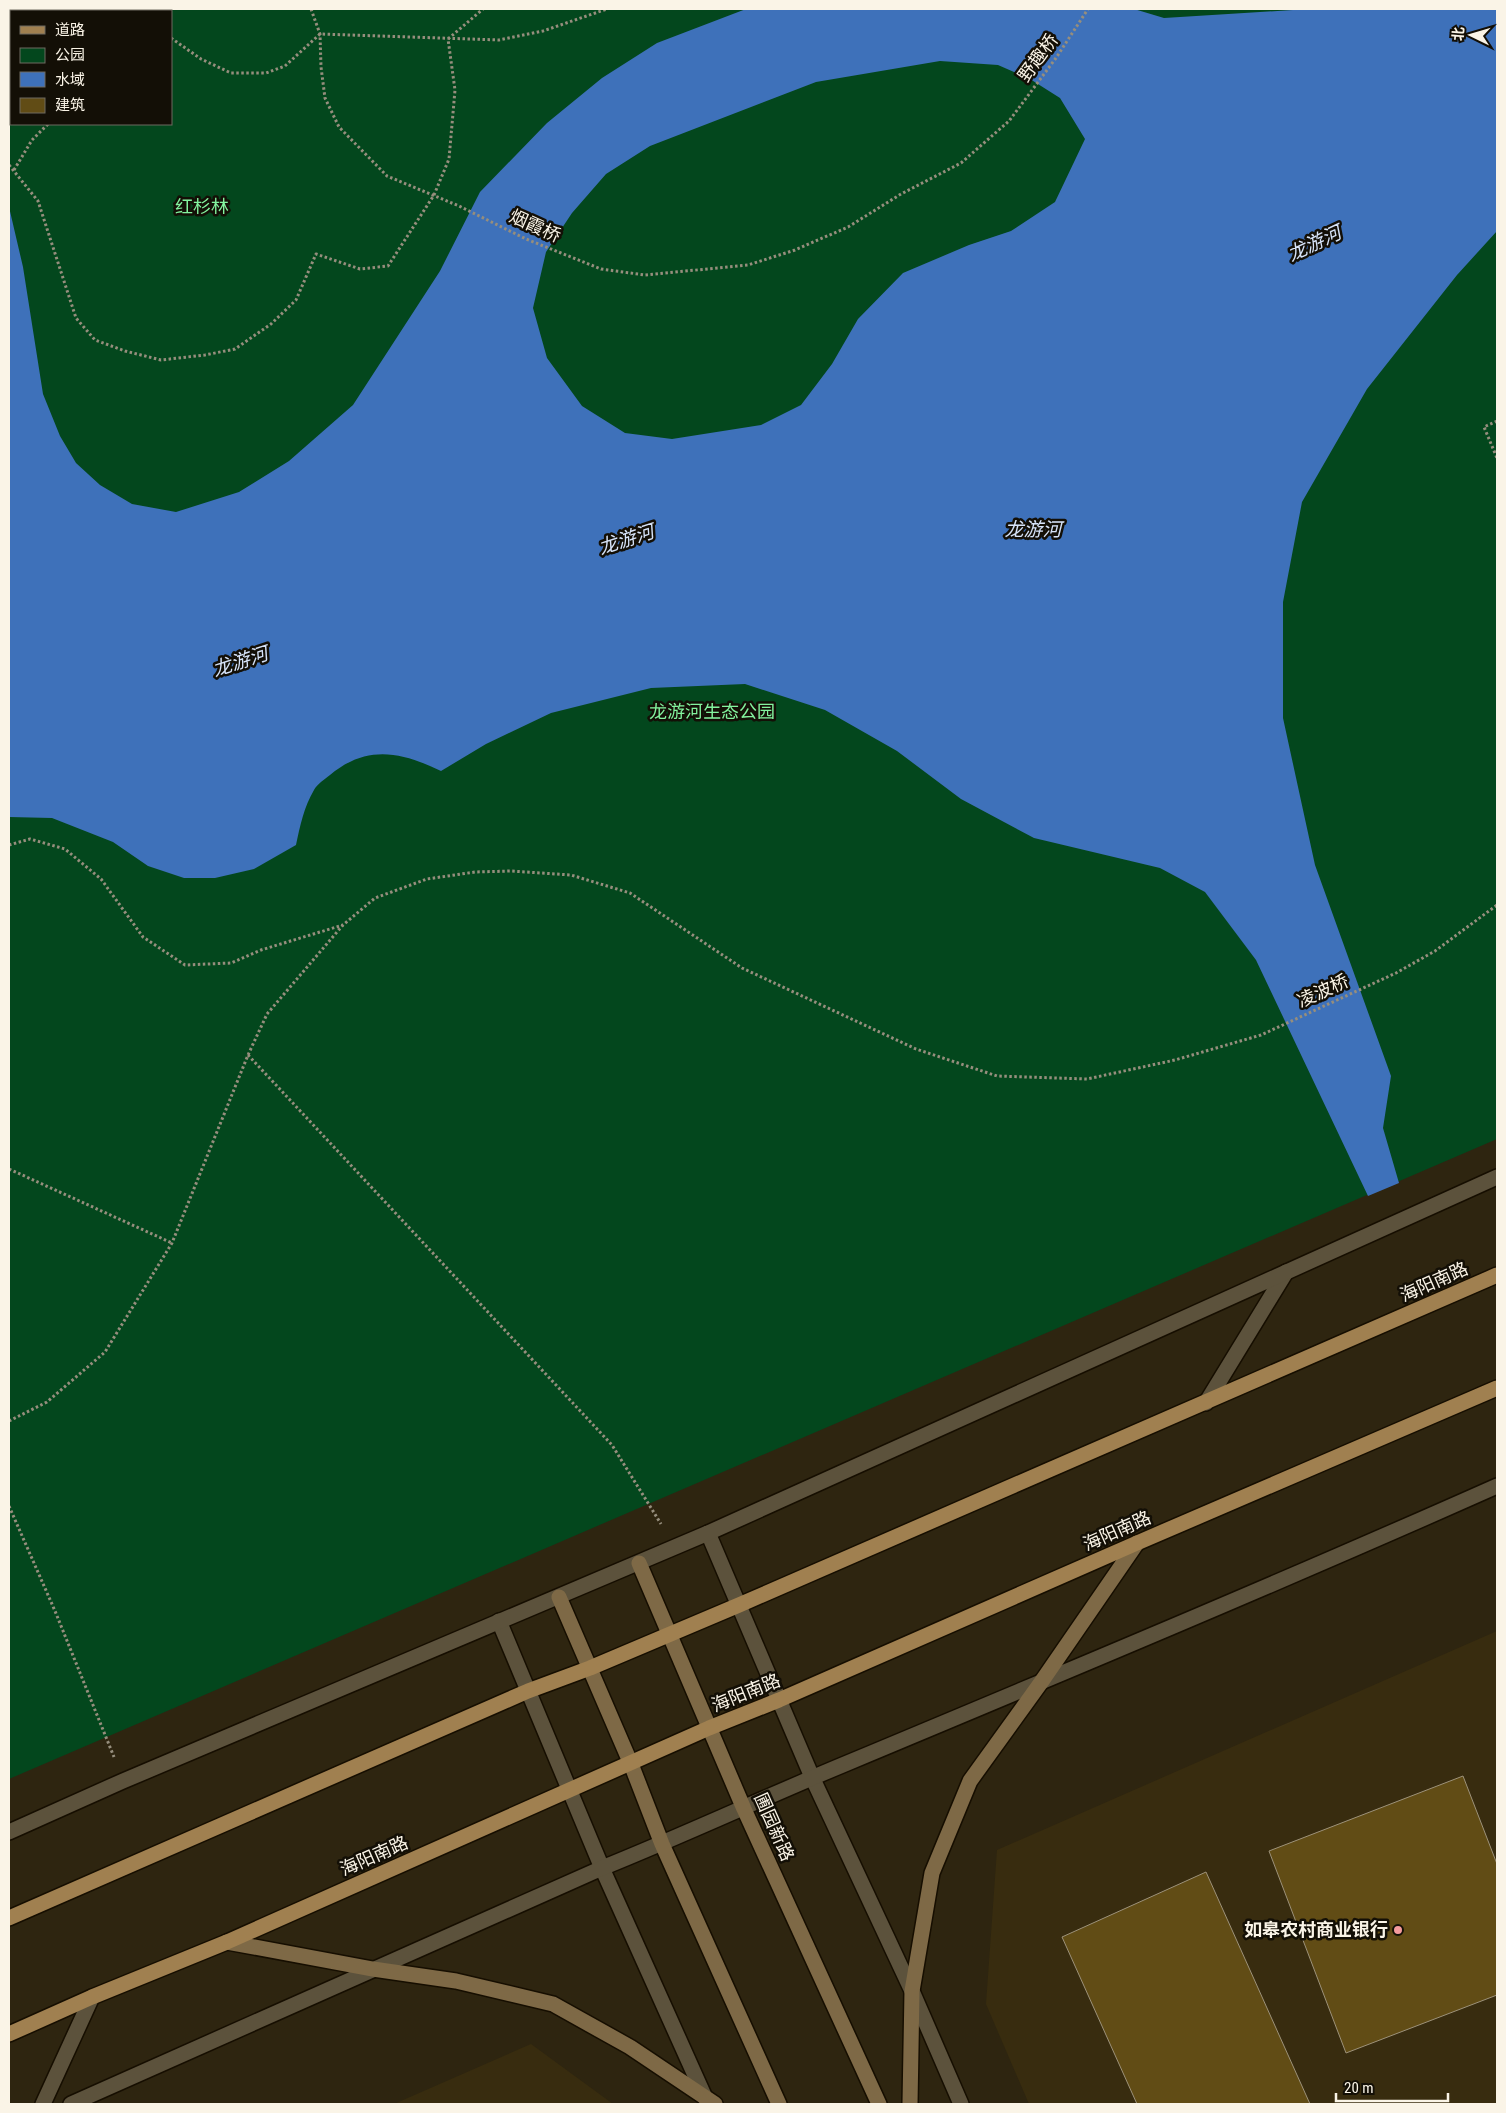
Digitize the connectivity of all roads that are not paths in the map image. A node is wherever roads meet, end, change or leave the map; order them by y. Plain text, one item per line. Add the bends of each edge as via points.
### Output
1 (1497, 1177) edge
2 (1286, 1272) junction
3 (1497, 1275) edge
4 (1497, 1388) edge
5 (1206, 1403) junction
6 (1497, 1486) edge
7 (708, 1533) junction
8 (1137, 1543) junction
9 (638, 1563) junction
10 (559, 1597) junction
11 (739, 1605) junction
12 (499, 1621) junction
13 (669, 1635) junction
14 (590, 1668) junction
15 (1042, 1681) junction
16 (528, 1691) junction
17 (779, 1700) junction
18 (709, 1728) junction
19 (631, 1764) junction
20 (812, 1777) junction
21 (568, 1790) junction
22 (744, 1809) junction
23 (9, 1832) edge
24 (662, 1844) junction
25 (602, 1868) junction
26 (9, 1918) edge
27 (227, 1942) junction
28 (373, 1969) junction
29 (912, 1992) junction
30 (92, 1997) junction
31 (9, 2034) edge
32 (709, 2102) edge
33 (43, 2104) edge
34 (71, 2104) edge
35 (779, 2104) edge
36 (879, 2104) edge
37 (910, 2104) edge
38 (961, 2104) edge

1 - 2 street
2 - 5 street
2 - 7 street
3 - 5 main road, 海阳南路
4 - 8 main road, 海阳南路
5 - 11 main road, 海阳南路
6 - 15 street via 1320,1565
7 - 9 street
7 - 11 street
8 - 15 street
8 - 17 main road, 海阳南路
9 - 10 street
9 - 13 street, 圃园新路
10 - 12 street
10 - 14 street
11 - 13 main road, 海阳南路
11 - 17 street
12 - 16 street
12 - 23 street
13 - 14 main road, 海阳南路
13 - 18 street, 圃园新路
14 - 16 main road, 海阳南路
14 - 19 street
15 - 20 street
15 - 29 street via 970,1781 932,1874
16 - 21 street
16 - 26 main road, 海阳南路
17 - 18 main road, 海阳南路
17 - 20 street
18 - 19 main road, 海阳南路
18 - 22 street, 圃园新路
19 - 21 main road, 海阳南路
19 - 24 street
20 - 22 street
20 - 29 street
21 - 25 street
21 - 27 main road, 海阳南路
22 - 24 street
22 - 36 street, 圃园新路
24 - 25 street
24 - 35 street
25 - 28 street
25 - 32 street
27 - 28 street
27 - 30 main road, 海阳南路
28 - 32 street via 456,1981 553,2004 630,2047
28 - 34 street
29 - 37 street
29 - 38 street
30 - 31 main road, 海阳南路
30 - 33 street

